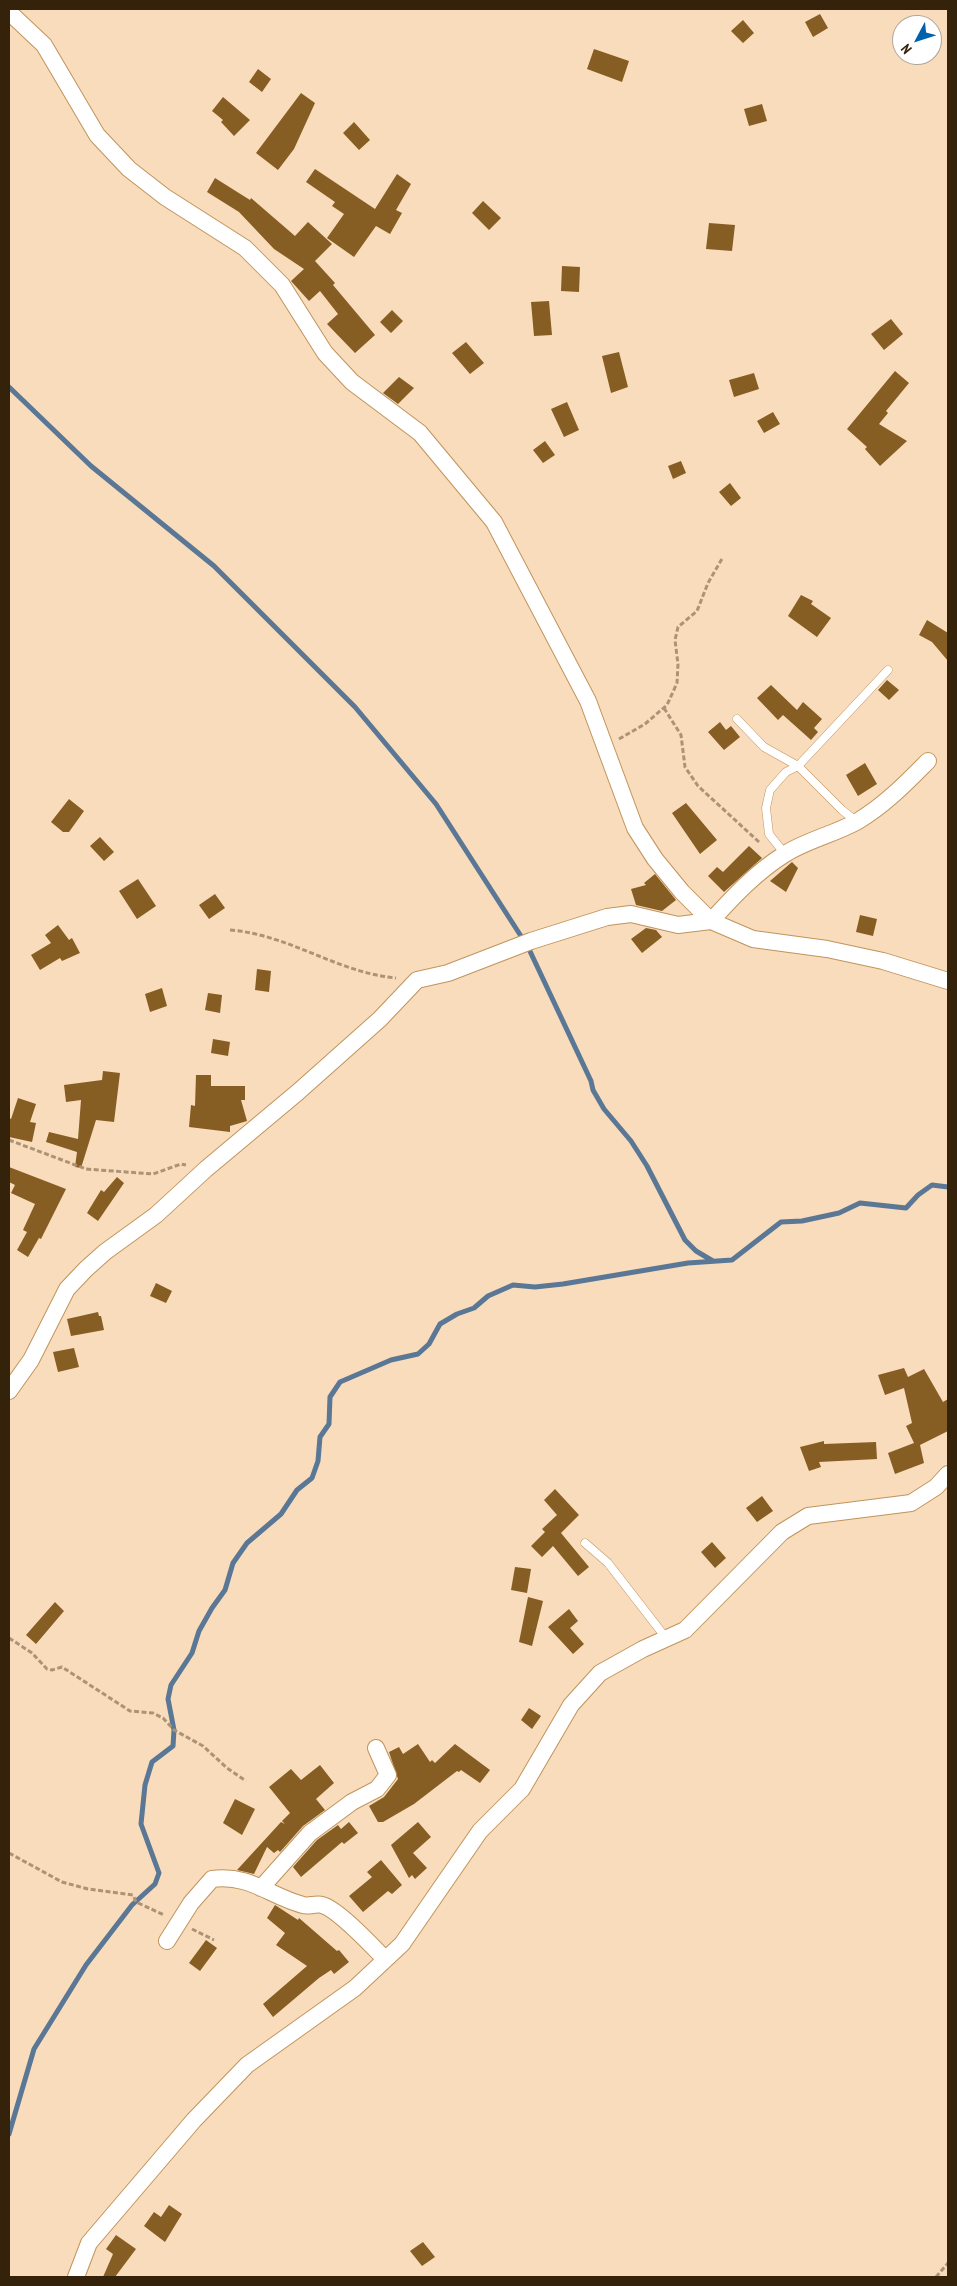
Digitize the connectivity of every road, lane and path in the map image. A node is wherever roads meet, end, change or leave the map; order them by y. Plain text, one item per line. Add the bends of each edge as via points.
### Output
1 (9, 12) edge
2 (723, 557) dead end
3 (888, 670) dead end
4 (664, 708) junction
5 (737, 719) dead end
6 (605, 747) junction
7 (928, 761) dead end
8 (798, 766) junction
9 (857, 821) junction
10 (781, 857) junction
11 (711, 921) junction
12 (230, 930) dead end
13 (416, 980) junction
14 (948, 981) edge
15 (9, 1140) edge
16 (206, 1169) junction
17 (9, 1391) edge
18 (948, 1474) edge
19 (585, 1543) dead end
20 (9, 1638) edge
21 (666, 1638) junction
22 (376, 1748) dead end
23 (246, 1781) dead end
24 (9, 1853) edge
25 (262, 1888) junction
26 (178, 1922) junction
27 (214, 1940) dead end
28 (167, 1941) dead end
29 (386, 1959) junction
30 (948, 2263) edge
31 (938, 2276) edge
32 (76, 2277) edge

1 - 6 street via 44,45 97,135 129,169 165,197 245,248 282,285 332,361 352,382 420,432 494,522 588,701
2 - 4 path via 697,611 678,628 675,640 677,683
3 - 8 lane
4 - 6 path via 645,724
4 - 10 path via 681,736 685,766 698,786
5 - 8 lane via 764,747
6 - 11 street via 635,828 655,859
7 - 9 street via 903,786
8 - 9 lane
8 - 10 lane via 786,772 770,790 766,808 770,834
9 - 10 street
10 - 11 street via 744,885
11 - 13 street via 678,924 632,914 607,917 448,973
11 - 14 street via 753,939 883,961
12 - 13 path via 252,931 299,946 354,971
13 - 16 street via 380,1019
15 - 16 path via 86,1169 153,1174 181,1164
16 - 17 street via 156,1215 105,1252 67,1289 31,1360
18 - 21 street via 936,1487 911,1503 808,1516 782,1532 685,1630
19 - 21 lane via 608,1563
20 - 23 path via 32,1653 47,1669 62,1667 130,1711 153,1713 163,1718 174,1730 203,1746
21 - 29 street via 600,1673 577,1699 522,1789 480,1831 402,1944
22 - 25 street via 388,1775 377,1788 352,1802 310,1834
24 - 26 path via 62,1882 133,1895 136,1902
25 - 26 street via 230,1877 212,1879
25 - 29 street via 304,1906 322,1905 357,1930
26 - 27 path
26 - 28 street
29 - 32 street via 355,1988 247,2065 194,2120 90,2243
30 - 31 path

